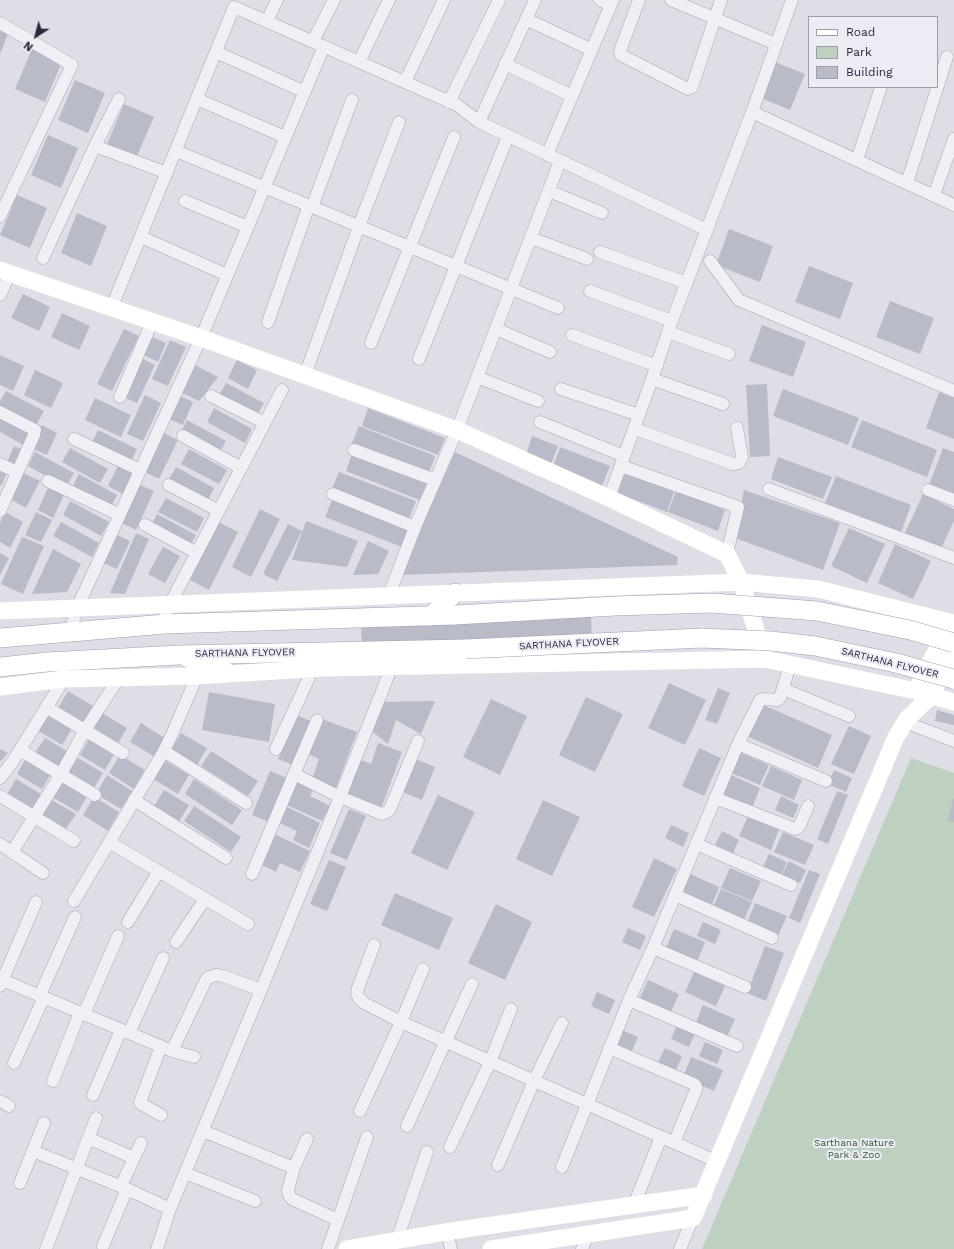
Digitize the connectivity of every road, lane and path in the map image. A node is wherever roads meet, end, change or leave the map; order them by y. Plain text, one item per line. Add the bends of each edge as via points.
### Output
1 (277, 0) edge
2 (334, 0) edge
3 (389, 0) edge
4 (444, 0) edge
5 (499, 0) edge
6 (535, 0) edge
7 (639, 0) edge
8 (671, 0) edge
9 (721, 0) edge
10 (792, 0) edge
11 (608, 2) edge
12 (526, 19) junction
13 (715, 19) junction
14 (267, 21) junction
15 (0, 23) edge
16 (318, 44) junction
17 (776, 44) junction
18 (592, 50) junction
19 (216, 52) junction
20 (946, 57) dead end
21 (359, 62) junction
22 (505, 64) junction
23 (405, 82) junction
24 (938, 83) edge
25 (881, 88) edge
26 (936, 88) edge
27 (305, 92) junction
28 (572, 96) junction
29 (119, 99) dead end
30 (197, 99) junction
31 (352, 100) dead end
32 (449, 102) junction
33 (752, 112) junction
34 (399, 122) dead end
35 (479, 122) junction
36 (454, 136) dead end
37 (508, 136) junction
38 (285, 137) junction
39 (954, 139) edge
40 (95, 146) junction
41 (176, 151) junction
42 (547, 155) junction
43 (858, 160) junction
44 (560, 161) junction
45 (167, 173) junction
46 (907, 183) junction
47 (264, 187) junction
48 (549, 191) junction
49 (934, 195) junction
50 (185, 201) dead end
51 (954, 205) edge
52 (310, 206) junction
53 (602, 213) dead end
54 (0, 216) edge
55 (359, 226) junction
56 (248, 227) junction
57 (707, 230) junction
58 (141, 236) junction
59 (531, 238) junction
60 (409, 247) junction
61 (600, 252) dead end
62 (43, 258) dead end
63 (587, 259) dead end
64 (710, 261) dead end
65 (456, 266) junction
66 (5, 272) edge
67 (228, 275) junction
68 (687, 283) junction
69 (511, 289) junction
70 (590, 291) dead end
71 (0, 295) edge
72 (558, 308) dead end
73 (111, 309) junction
74 (152, 322) junction
75 (268, 322) dead end
76 (670, 326) junction
77 (496, 329) junction
78 (572, 335) dead end
79 (201, 338) junction
80 (371, 343) dead end
81 (550, 352) dead end
82 (729, 354) dead end
83 (419, 359) dead end
84 (657, 366) junction
85 (305, 375) junction
86 (477, 377) junction
87 (652, 379) junction
88 (561, 389) dead end
89 (282, 390) dead end
90 (954, 391) edge
91 (211, 396) dead end
92 (120, 397) dead end
93 (538, 401) dead end
94 (723, 404) dead end
95 (0, 412) edge
96 (639, 415) junction
97 (540, 422) dead end
98 (265, 423) junction
99 (737, 428) dead end
100 (635, 429) junction
101 (457, 430) junction
102 (183, 436) dead end
103 (74, 439) dead end
104 (354, 450) dead end
105 (623, 461) junction
106 (0, 464) edge
107 (241, 468) junction
108 (140, 470) junction
109 (17, 472) junction
110 (435, 480) junction
111 (48, 481) dead end
112 (169, 485) dead end
113 (769, 489) dead end
114 (928, 490) dead end
115 (332, 494) dead end
116 (609, 498) junction
117 (954, 500) edge
118 (0, 511) edge
119 (219, 511) junction
120 (120, 514) junction
121 (144, 525) dead end
122 (415, 527) junction
123 (197, 553) junction
124 (727, 554) junction
125 (954, 558) edge
126 (741, 582) junction
127 (455, 593) junction
128 (389, 595) junction
129 (170, 604) junction
130 (76, 608) junction
131 (0, 611) edge
132 (431, 616) junction
133 (953, 620) edge
134 (161, 625) junction
135 (70, 632) junction
136 (0, 638) edge
137 (954, 643) edge
138 (954, 650) edge
139 (179, 655) junction
140 (764, 659) junction
141 (67, 661) junction
142 (790, 665) junction
143 (392, 666) junction
144 (0, 667) edge
145 (313, 669) junction
146 (228, 673) junction
147 (197, 676) junction
148 (119, 678) junction
149 (64, 679) junction
150 (954, 679) edge
151 (0, 687) edge
152 (783, 689) junction
153 (923, 693) junction
154 (954, 702) edge
155 (46, 707) junction
156 (848, 716) dead end
157 (317, 720) dead end
158 (906, 721) junction
159 (85, 730) junction
160 (418, 741) dead end
161 (954, 741) edge
162 (738, 744) junction
163 (276, 749) dead end
164 (20, 750) junction
165 (164, 750) junction
166 (123, 753) dead end
167 (61, 774) junction
168 (294, 774) junction
169 (0, 778) edge
170 (826, 781) dead end
171 (95, 795) dead end
172 (0, 796) edge
173 (340, 798) junction
174 (715, 798) junction
175 (134, 800) junction
176 (246, 803) dead end
177 (808, 806) dead end
178 (34, 817) junction
179 (74, 841) dead end
180 (109, 842) junction
181 (0, 844) edge
182 (696, 844) junction
183 (12, 852) junction
184 (226, 858) dead end
185 (159, 871) junction
186 (43, 873) dead end
187 (252, 874) dead end
188 (791, 885) dead end
189 (675, 896) junction
190 (205, 899) junction
191 (74, 901) dead end
192 (36, 902) dead end
193 (75, 917) dead end
194 (128, 922) dead end
195 (248, 924) dead end
196 (118, 936) dead end
197 (772, 938) dead end
198 (176, 942) dead end
199 (374, 945) dead end
200 (653, 948) junction
201 (163, 958) dead end
202 (423, 969) dead end
203 (1, 982) edge
204 (472, 984) dead end
205 (745, 987) dead end
206 (261, 990) junction
207 (42, 996) junction
208 (630, 1000) junction
209 (511, 1009) dead end
210 (82, 1013) junction
211 (401, 1022) junction
212 (562, 1023) dead end
213 (125, 1031) junction
214 (445, 1042) junction
215 (737, 1046) dead end
216 (609, 1048) junction
217 (167, 1049) junction
218 (194, 1057) dead end
219 (490, 1062) junction
220 (14, 1063) dead end
221 (53, 1081) dead end
222 (534, 1081) junction
223 (93, 1095) dead end
224 (588, 1105) junction
225 (360, 1111) dead end
226 (161, 1115) dead end
227 (96, 1118) dead end
228 (44, 1123) dead end
229 (408, 1126) dead end
230 (203, 1131) junction
231 (367, 1137) dead end
232 (661, 1137) junction
233 (88, 1138) junction
234 (307, 1139) dead end
235 (140, 1143) dead end
236 (674, 1143) junction
237 (450, 1147) dead end
238 (33, 1151) junction
239 (427, 1152) dead end
240 (134, 1158) junction
241 (718, 1162) junction
242 (498, 1165) dead end
243 (562, 1167) dead end
244 (76, 1168) junction
245 (294, 1168) junction
246 (185, 1173) junction
247 (20, 1183) dead end
248 (124, 1188) junction
249 (704, 1195) junction
250 (255, 1201) dead end
251 (634, 1205) junction
252 (170, 1209) junction
253 (693, 1218) junction
254 (338, 1220) junction
255 (447, 1232) junction
256 (397, 1240) junction
257 (585, 1242) edge
258 (103, 1246) dead end
259 (522, 1247) edge
260 (46, 1249) edge
261 (157, 1249) edge
262 (328, 1249) edge
263 (347, 1249) edge
264 (451, 1249) edge
265 (491, 1249) edge
266 (680, 1249) edge

1 - 14 street
2 - 16 street
3 - 21 street
4 - 23 street
5 - 32 street
6 - 12 street
7 - 13 street via 620,55 686,88 692,87
8 - 13 street
9 - 13 street
10 - 17 street
11 - 18 street
12 - 18 street
12 - 22 street
13 - 17 street
14 - 16 street
14 - 19 street via 234,7
15 - 54 street via 72,65
16 - 21 street
16 - 27 street
17 - 33 street
18 - 28 street
19 - 27 street
19 - 30 street
20 - 24 street
21 - 23 street
22 - 28 street
22 - 35 street
23 - 32 street
25 - 43 street
26 - 46 street
27 - 38 street
28 - 42 street
29 - 40 street
30 - 38 street
30 - 41 street
31 - 52 street
32 - 35 street
33 - 43 street
33 - 57 street
34 - 55 street
35 - 37 street
36 - 60 street
37 - 42 street
37 - 65 street
38 - 47 street
39 - 49 street
40 - 45 street
40 - 62 street
41 - 45 street
41 - 47 street
42 - 44 street
43 - 46 street
44 - 48 street
44 - 57 street
45 - 58 street
46 - 49 street
47 - 52 street
47 - 56 street
48 - 53 street
48 - 59 street
49 - 51 street
50 - 56 street
52 - 55 street
52 - 75 street
55 - 60 street
55 - 85 street
56 - 67 street
57 - 68 street
58 - 67 street
58 - 73 street
59 - 63 street
59 - 69 street
60 - 65 street
60 - 80 street
61 - 68 street
64 - 90 street via 739,300
65 - 69 street
65 - 83 street
66 - 71 street
66 - 73 street
67 - 79 street
68 - 76 street
69 - 72 street
69 - 77 street
70 - 76 street
73 - 74 street
74 - 79 street
74 - 92 street
76 - 82 street
76 - 84 street
77 - 81 street
77 - 86 street
78 - 84 street
79 - 85 street
79 - 108 street
84 - 87 street
85 - 101 street
86 - 93 street
86 - 101 street
87 - 94 street
87 - 96 street
88 - 96 street
89 - 98 street
91 - 98 street
95 - 109 street via 35,430
96 - 100 street
97 - 105 street
98 - 107 street
99 - 100 street via 742,457 739,463 733,464
100 - 105 street
101 - 110 street
101 - 116 street
102 - 107 street
103 - 108 street
104 - 110 street
105 - 116 street
105 - 124 street via 738,507
106 - 109 street
107 - 119 street
108 - 120 street
109 - 118 street
110 - 122 street
111 - 120 street
112 - 119 street
113 - 125 street
114 - 117 street
115 - 122 street
116 - 124 street
119 - 123 street
120 - 130 street
121 - 123 street
122 - 128 street
123 - 129 street
124 - 126 street
126 - 127 street
126 - 133 street via 818,589
126 - 140 street
127 - 128 street
127 - 132 main road
128 - 129 street
129 - 130 street
129 - 134 street
130 - 131 street
130 - 135 street
132 - 134 main road
132 - 137 main road, bridge via 712,603 817,611 910,630
133 - 153 street
134 - 135 main road
135 - 136 main road
138 - 153 street
139 - 141 main road, SARTHANA FLYOVER
139 - 146 main road
139 - 150 main road, SARTHANA FLYOVER, bridge via 465,649 702,638 814,646 896,663
140 - 142 street
140 - 143 street
141 - 144 main road, SARTHANA FLYOVER
141 - 149 street
142 - 152 street
142 - 153 street
143 - 145 street
143 - 173 street
145 - 146 street
145 - 163 street
146 - 147 street
147 - 148 street
147 - 165 street
148 - 149 street
148 - 159 street
149 - 151 street
149 - 155 street
152 - 156 street
152 - 162 street via 778,700 760,700
153 - 154 street
153 - 158 street
155 - 159 street
155 - 164 street
157 - 168 street
158 - 161 street
158 - 241 street via 896,738
159 - 166 street
159 - 167 street
160 - 173 street via 387,812 382,814
162 - 170 street
162 - 174 street
164 - 167 street
164 - 169 street
165 - 175 street
165 - 176 street
167 - 171 street
167 - 178 street
168 - 173 street
168 - 187 street
172 - 178 street
173 - 206 street
174 - 177 street via 795,829 800,825
174 - 182 street
175 - 180 street
175 - 184 street
178 - 179 street
178 - 183 street
180 - 185 street
180 - 191 street
181 - 183 street
182 - 188 street
182 - 189 street
183 - 186 street
185 - 190 street
185 - 194 street
189 - 197 street
189 - 200 street
190 - 195 street
190 - 198 street
192 - 203 street
193 - 207 street
196 - 210 street
199 - 211 street via 358,988 359,998
200 - 205 street
200 - 208 street
201 - 213 street
202 - 211 street
203 - 207 street
204 - 214 street
206 - 217 street via 223,976 209,977
206 - 230 street
207 - 210 street
207 - 220 street
208 - 215 street
208 - 216 street
209 - 219 street
210 - 213 street
210 - 221 street
211 - 214 street
211 - 225 street
212 - 222 street
213 - 217 street
213 - 223 street
214 - 219 street
214 - 229 street
216 - 224 street
216 - 236 street via 696,1086
217 - 218 street
217 - 226 street via 140,1102
219 - 222 street
219 - 237 street
222 - 224 street
222 - 242 street
224 - 232 street
224 - 243 street
227 - 233 street
228 - 238 street
230 - 245 street
230 - 246 street
231 - 254 street
232 - 236 street
232 - 251 street
233 - 240 street
233 - 244 street
234 - 245 street
235 - 240 street
236 - 241 street
238 - 244 street
238 - 247 street
239 - 256 street
240 - 248 street
241 - 249 street
244 - 248 street
244 - 260 street
245 - 254 street via 288,1190 292,1199
246 - 250 street
246 - 252 street
248 - 252 street
248 - 258 street
249 - 251 street
249 - 253 street
251 - 255 street
252 - 261 street
253 - 257 street
253 - 266 street
254 - 262 street
255 - 256 street
255 - 264 street
256 - 263 street
257 - 259 street
259 - 265 street

